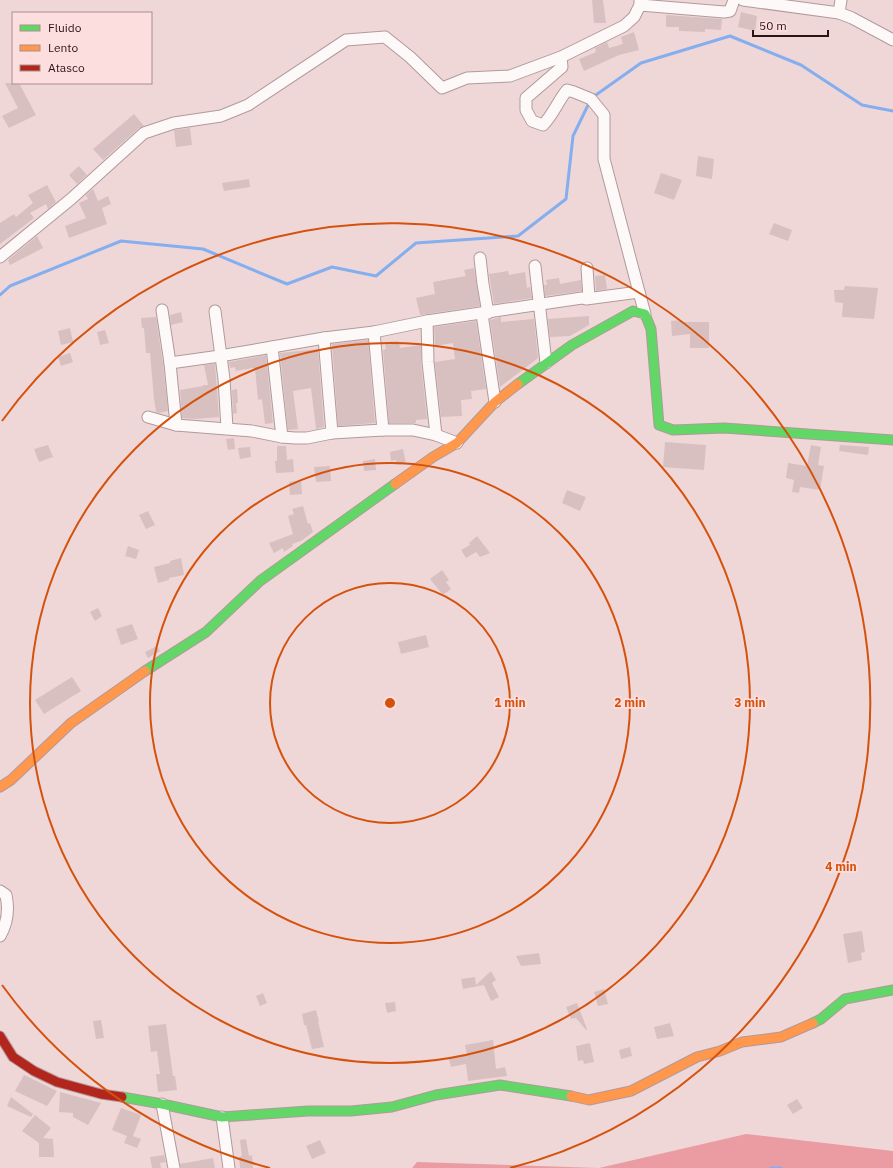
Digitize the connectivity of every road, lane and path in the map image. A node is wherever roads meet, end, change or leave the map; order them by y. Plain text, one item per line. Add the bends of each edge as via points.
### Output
1 (734, 0) edge
2 (743, 0) edge
3 (841, 0) edge
4 (640, 2) edge
5 (839, 13) junction
6 (893, 40) edge
7 (561, 58) junction
8 (0, 257) edge
9 (480, 258) dead end
10 (535, 266) dead end
11 (587, 268) dead end
12 (638, 292) junction
13 (589, 298) junction
14 (539, 305) junction
15 (162, 310) dead end
16 (215, 311) dead end
17 (485, 313) junction
18 (644, 314) junction
19 (426, 321) junction
20 (374, 332) junction
21 (324, 338) junction
22 (272, 347) junction
23 (220, 356) junction
24 (170, 363) junction
25 (546, 363) junction
26 (495, 402) junction
27 (148, 417) dead end
28 (176, 425) junction
29 (228, 428) junction
30 (383, 430) junction
31 (332, 433) junction
32 (436, 435) junction
33 (282, 437) junction
34 (893, 440) edge
35 (457, 443) junction
36 (0, 787) edge
37 (0, 891) edge
38 (0, 936) edge
39 (893, 990) edge
40 (0, 1036) edge
41 (162, 1104) junction
42 (222, 1117) junction
43 (174, 1168) edge
44 (229, 1168) edge

1 - 4 street via 730,11 724,12
2 - 5 street
3 - 5 street
4 - 7 street via 634,17 624,26
5 - 6 street
7 - 8 street via 510,76 467,78 442,88 385,37 346,40 248,105 220,116 174,122 144,133 71,199
7 - 12 street via 562,67 526,98 526,110 532,121 543,125 567,90 591,99 604,115 604,159
9 - 17 street
10 - 14 street
11 - 13 street
12 - 13 street
12 - 18 street
13 - 14 street
14 - 17 street
14 - 25 street
15 - 24 street
16 - 23 street
17 - 19 street
17 - 26 street
18 - 25 street via 633,311 572,345
18 - 34 street via 651,328 659,425 673,430 724,428
19 - 20 street
19 - 32 street
20 - 21 street
20 - 30 street
21 - 22 street
21 - 31 street
22 - 23 street
22 - 33 street
23 - 24 street
23 - 29 street
24 - 28 street
25 - 26 street
26 - 35 street
27 - 28 street
28 - 29 street
29 - 33 street
30 - 31 street
30 - 32 street via 413,430
31 - 33 street via 307,438
32 - 35 street
35 - 36 street via 433,457 260,581 206,632 71,723 11,780
37 - 38 street via 6,895 9,906 4,930
39 - 42 street via 845,999 821,1019 781,1037 742,1042 697,1057 631,1091 589,1100 500,1085 351,1111
40 - 41 street via 13,1058 57,1082 101,1094
41 - 42 street
41 - 43 street
42 - 44 street

